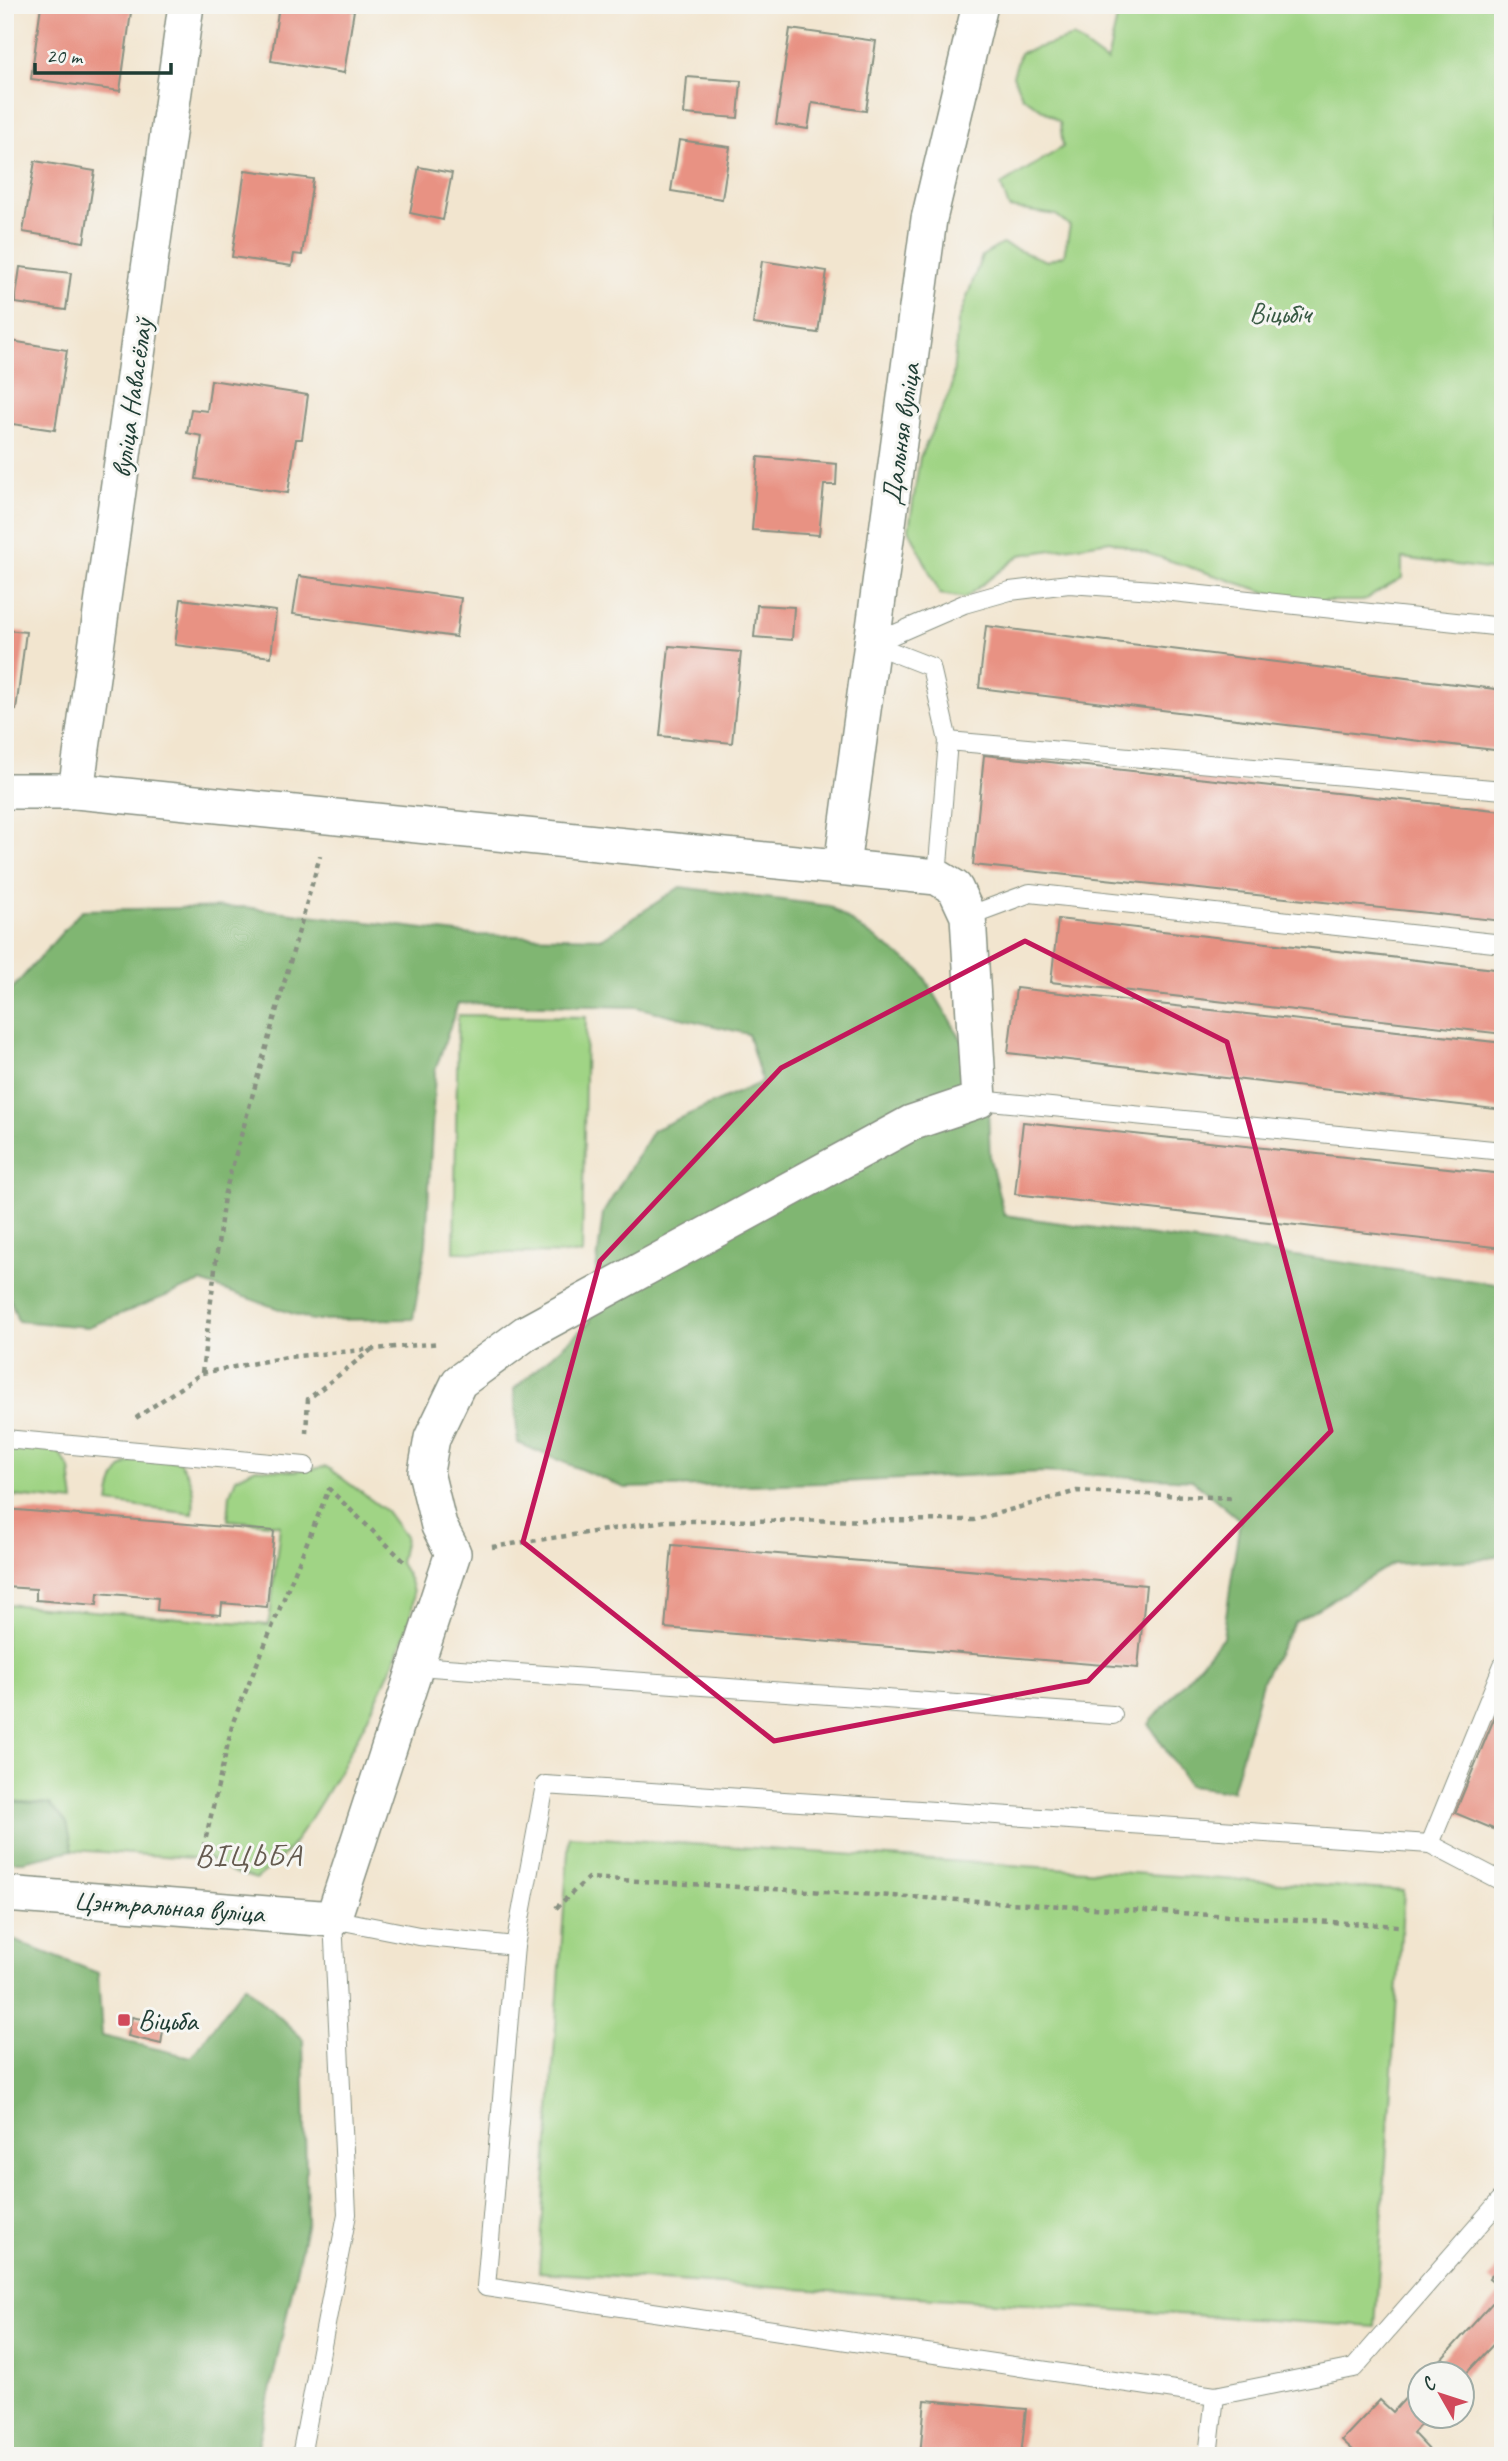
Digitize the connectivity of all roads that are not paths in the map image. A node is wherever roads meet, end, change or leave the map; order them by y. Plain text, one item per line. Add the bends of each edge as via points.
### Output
1 (186, 5) edge
2 (980, 5) edge
3 (1503, 627) edge
4 (872, 644) junction
5 (948, 741) junction
6 (1503, 790) edge
7 (5, 791) edge
8 (76, 791) junction
9 (842, 866) junction
10 (937, 877) junction
11 (968, 916) junction
12 (1503, 944) edge
13 (979, 1100) junction
14 (1503, 1151) edge
15 (5, 1439) edge
16 (305, 1466) road end
17 (1503, 1665) edge
18 (417, 1666) junction
19 (1113, 1716) dead end
20 (1430, 1844) junction
21 (1503, 1882) edge
22 (5, 1894) edge
23 (333, 1919) junction
24 (515, 1947) junction
25 (1503, 2197) edge
26 (1215, 2396) junction
27 (301, 2456) edge
28 (1208, 2456) edge

1 - 8 street, вуліца Навасёлаў
2 - 4 street, Дальняя вуліца via 929,219
3 - 4 lane via 1069,584 1010,591 964,604
4 - 5 lane via 931,667
4 - 9 street, Дальняя вуліца
5 - 6 lane
5 - 10 lane
7 - 8 street
8 - 9 street
9 - 10 street
10 - 11 street via 955,888
11 - 12 lane via 1030,892
11 - 13 street
13 - 14 lane
13 - 18 street via 911,1123 526,1334 459,1382 432,1438 426,1472 439,1526 453,1553
15 - 16 lane
17 - 20 lane
18 - 19 lane
18 - 23 street
20 - 21 lane
20 - 24 lane via 545,1785
22 - 23 street, Цэнтральная вуліца
23 - 24 lane via 419,1937
23 - 27 lane via 347,2214
24 - 26 lane via 486,2287
25 - 26 lane via 1354,2368
26 - 28 lane

